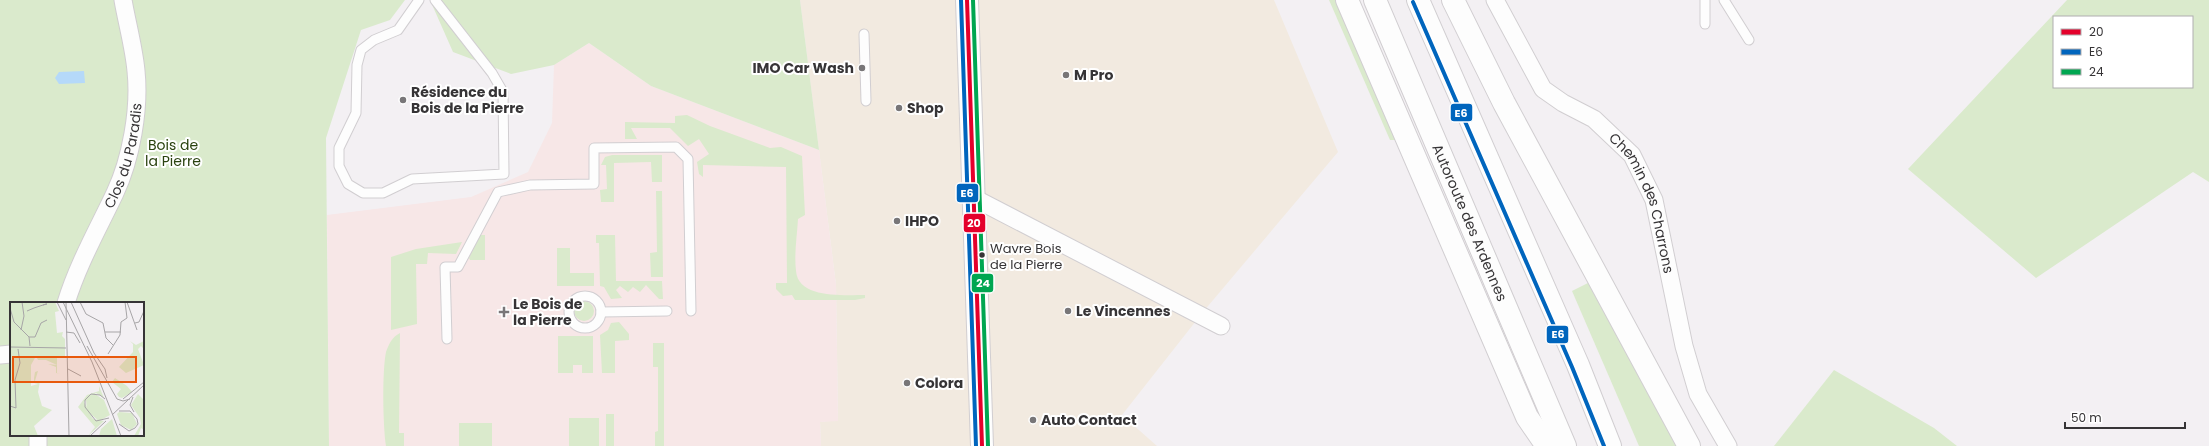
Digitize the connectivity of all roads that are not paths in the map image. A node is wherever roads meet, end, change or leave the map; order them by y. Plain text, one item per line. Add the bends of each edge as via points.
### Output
1 (123, 0) edge
2 (419, 0) edge
3 (435, 0) edge
4 (967, 0) edge
5 (1347, 0) edge
6 (1375, 0) edge
7 (1418, 0) edge
8 (1453, 0) edge
9 (1495, 0) edge
10 (1705, 0) edge
11 (1724, 0) edge
12 (1705, 24) dead end
13 (864, 34) dead end
14 (1390, 34) junction
15 (1749, 40) dead end
16 (866, 101) dead end
17 (974, 198) junction
18 (66, 302) edge
19 (667, 311) dead end
20 (691, 311) dead end
21 (601, 312) dead end
22 (1221, 326) dead end
23 (447, 339) dead end
24 (10, 354) edge
25 (0, 355) edge
26 (982, 446) edge
27 (1547, 446) edge
28 (1565, 446) edge
29 (1610, 446) edge
30 (1689, 446) edge
31 (1728, 446) edge

1 - 18 street, Clos du Paradis via 136,72 132,142 116,191 92,237
2 - 3 lane via 398,30 374,40 361,50 357,65 356,113 339,148 339,166 348,184 364,193 383,193 412,179 504,174 503,92 492,73
4 - 17 main road
5 - 27 main road via 1527,417
6 - 14 main road, Autoroute des Ardennes
7 - 29 main road via 1571,350
8 - 30 main road via 1508,110
9 - 31 street, Chemin des Charrons via 1543,89 1594,119 1632,155 1654,200 1684,346 1698,394
10 - 12 lane
11 - 15 lane
13 - 16 lane
14 - 27 main road via 1398,95
14 - 28 main road, Autoroute des Ardennes
17 - 22 street
17 - 26 main road
19 - 21 lane
20 - 23 lane via 688,160 676,147 594,148 594,184 530,185 498,192 458,267 445,267
24 - 25 street

